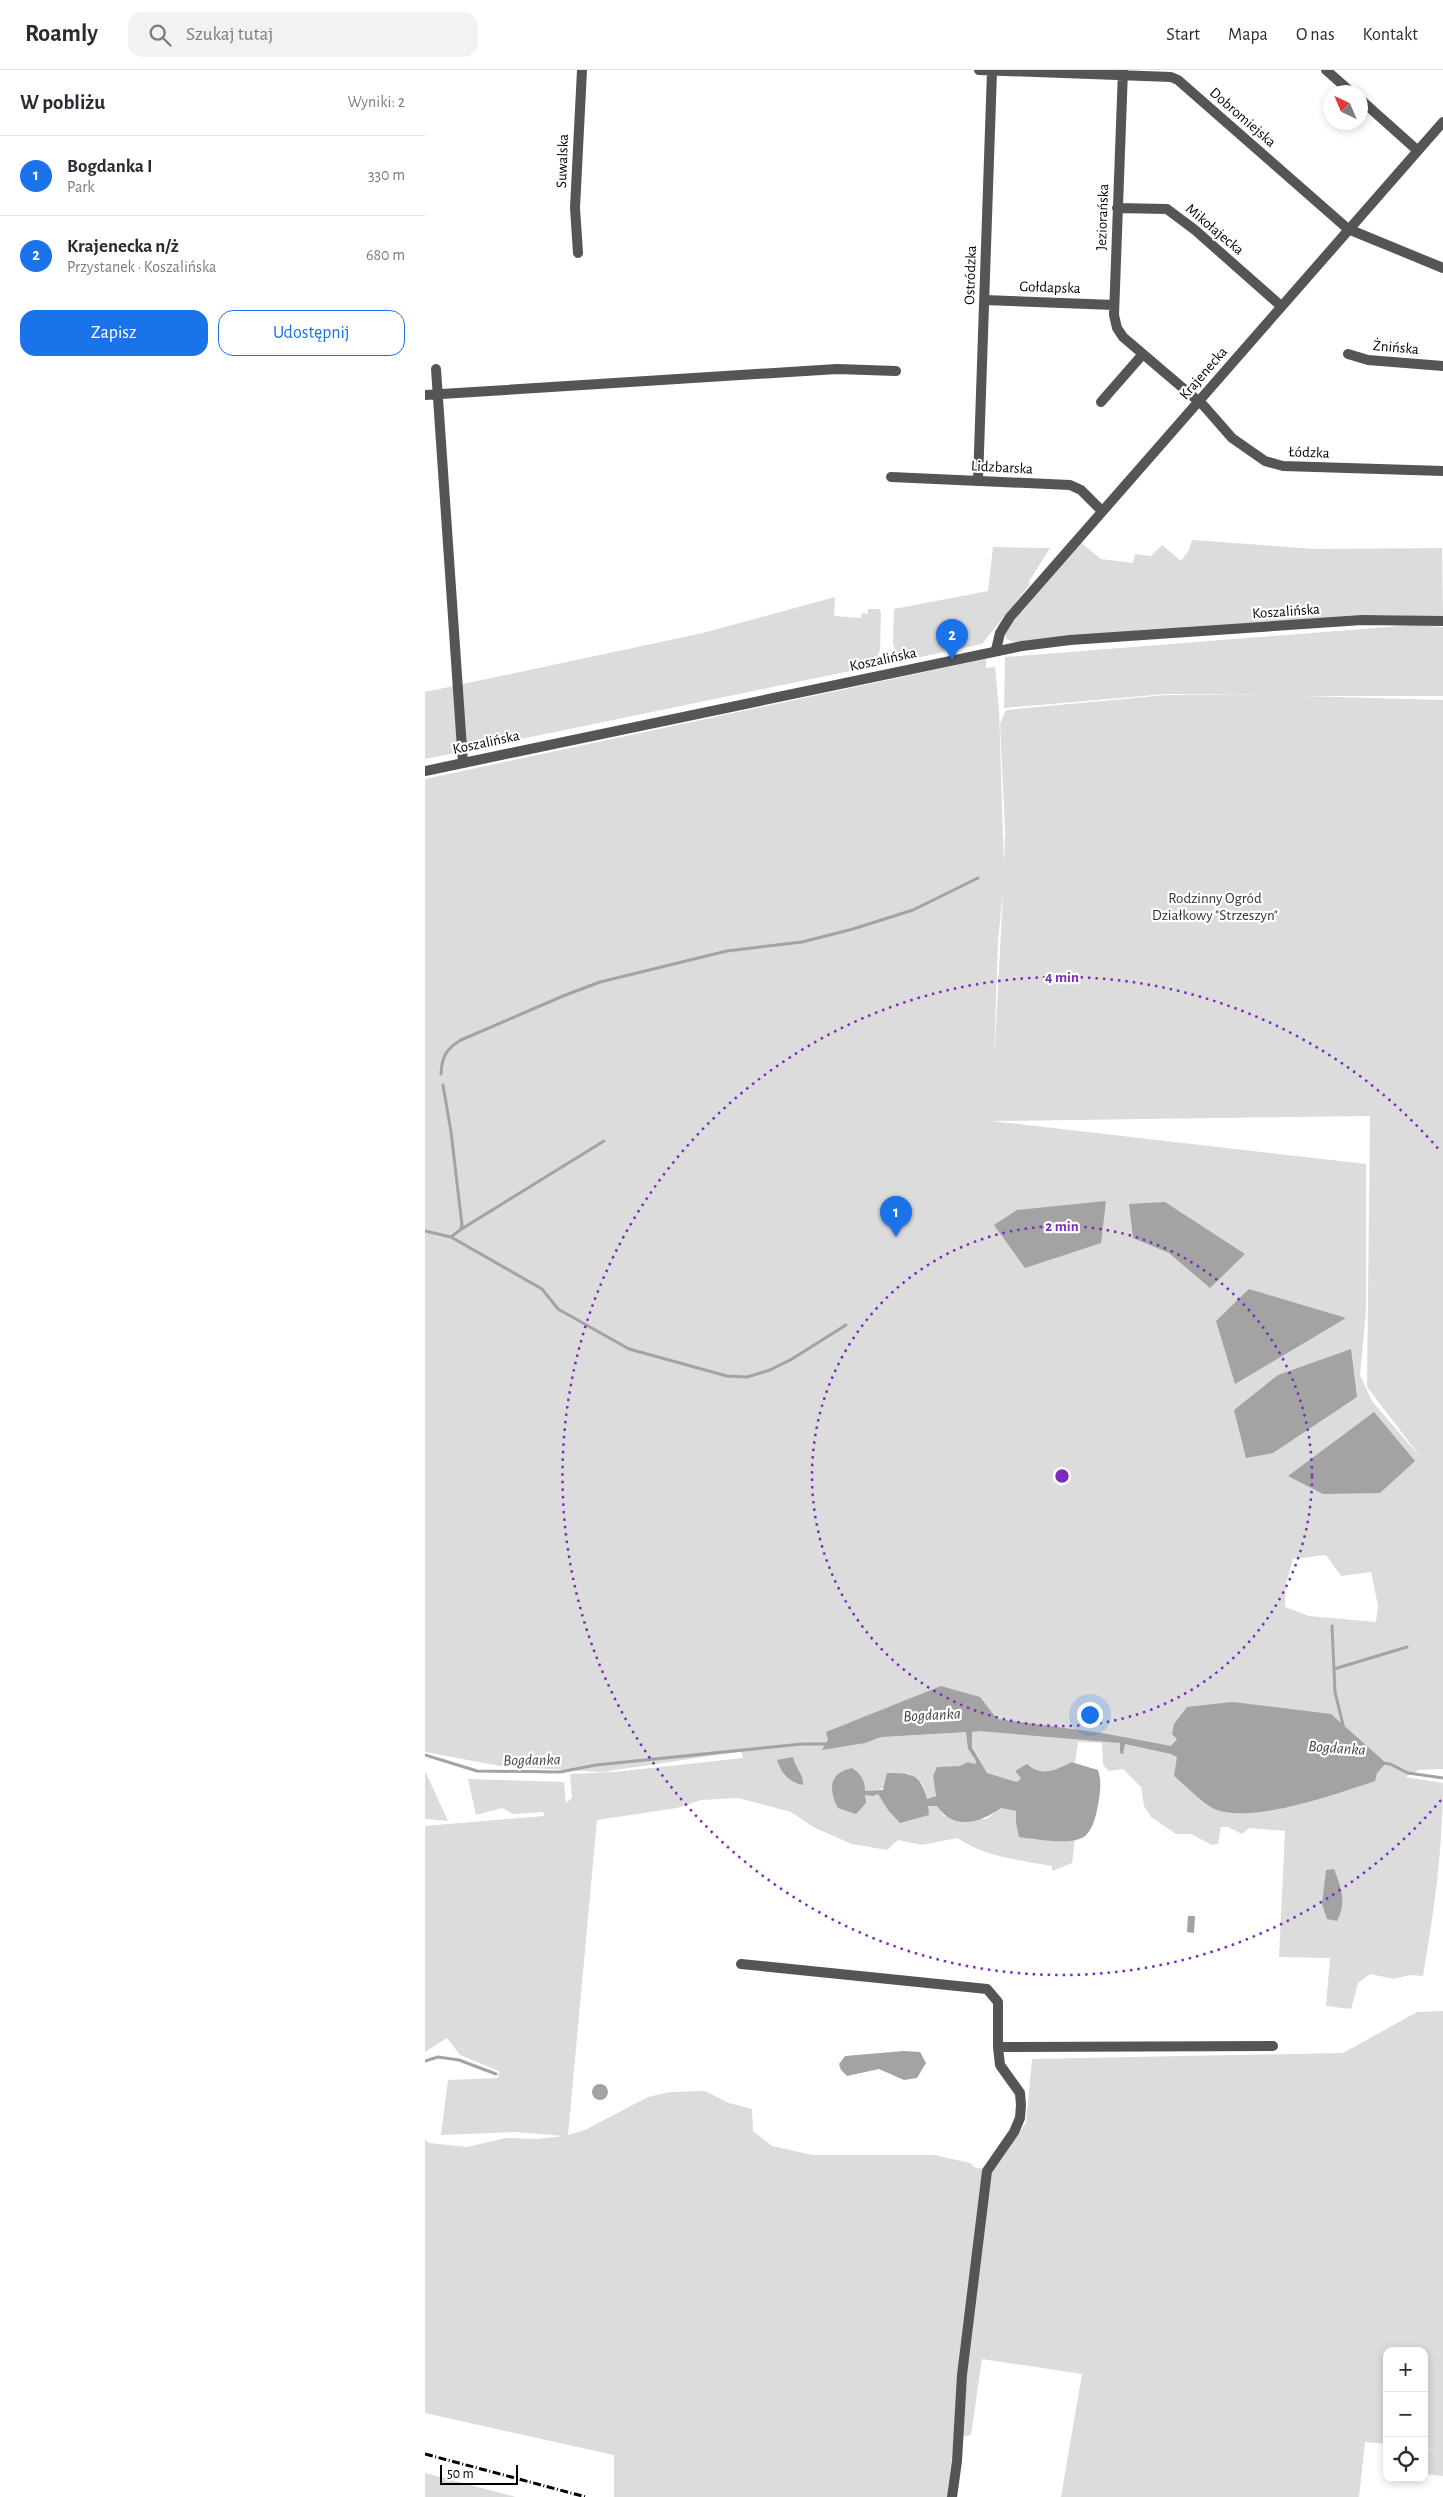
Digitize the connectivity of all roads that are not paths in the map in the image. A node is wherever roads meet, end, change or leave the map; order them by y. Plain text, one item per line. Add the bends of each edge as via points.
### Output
1 (581, 70) edge
2 (979, 70) edge
3 (992, 70) edge
4 (1326, 70) edge
5 (1123, 73) edge
6 (1343, 85) edge
7 (1368, 106) edge
8 (1443, 122) edge
9 (1417, 150) junction
10 (1117, 208) junction
11 (1348, 229) junction
12 (578, 253) dead end
13 (1443, 268) edge
14 (984, 300) junction
15 (1114, 305) junction
16 (1281, 306) junction
17 (1143, 354) junction
18 (1348, 354) dead end
19 (1443, 366) edge
20 (436, 369) dead end
21 (896, 371) dead end
22 (425, 395) edge
23 (437, 395) junction
24 (1198, 401) junction
25 (1101, 402) dead end
26 (1443, 472) edge
27 (891, 477) dead end
28 (977, 481) junction
29 (1102, 511) junction
30 (1443, 621) edge
31 (996, 650) junction
32 (463, 763) junction
33 (425, 771) edge
34 (741, 1964) dead end
35 (1273, 2046) dead end
36 (998, 2047) junction
37 (953, 2497) edge

1 - 12 street, Suwalska via 575,208
2 - 3 street, Dobromiejska
3 - 5 street, Dobromiejska
3 - 14 street, Ostródzka
4 - 6 street
5 - 10 street, Jeziorańska
5 - 11 street, Dobromiejska via 1178,80
7 - 9 street
8 - 9 street, Krajenecka
9 - 11 street, Krajenecka
10 - 15 street, Jeziorańska
10 - 16 street, Mikołajecka via 1167,209
11 - 13 street, Dobromiejska
11 - 16 street, Krajenecka
14 - 15 street, Gołdapska
14 - 28 street, Ostródzka
15 - 17 street, Jeziorańska via 1114,320 1120,333
16 - 24 street, Krajenecka
17 - 24 street, Jeziorańska
17 - 25 street
18 - 19 street, Żnińska via 1368,360
20 - 23 street
21 - 23 street via 837,370
22 - 23 street
23 - 32 street
24 - 26 street, Łódzka via 1243,447 1274,464
24 - 29 street, Krajenecka
27 - 28 street, Lidzbarska
28 - 29 street, Lidzbarska via 1070,485 1081,490
29 - 31 street, Krajenecka via 1006,622
30 - 31 street, Koszalińska via 1352,621 1079,640
31 - 32 street, Koszalińska
32 - 33 street, Koszalińska
34 - 36 street via 987,1989 998,2002
35 - 36 street
36 - 37 street via 1000,2065 1020,2093 1020,2118 987,2171 962,2375

